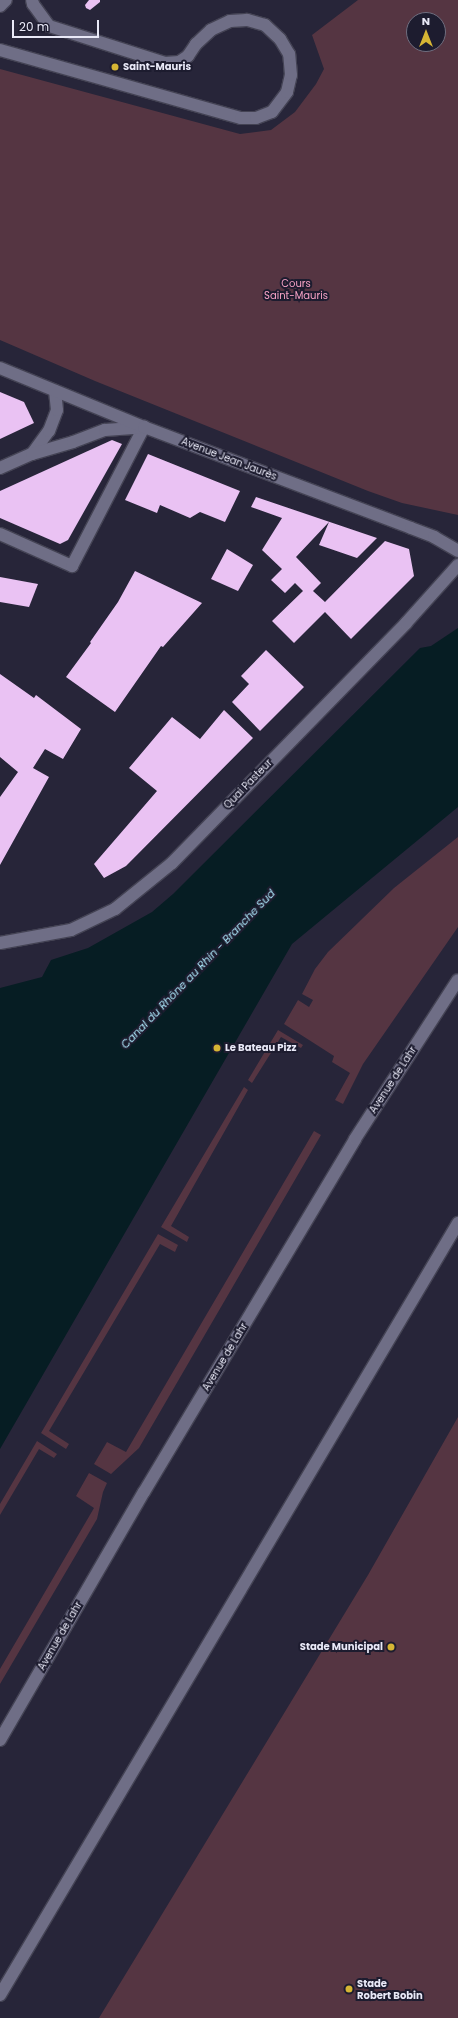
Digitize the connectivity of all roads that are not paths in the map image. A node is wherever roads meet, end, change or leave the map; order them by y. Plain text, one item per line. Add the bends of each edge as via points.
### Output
1 (6, 0) edge
2 (32, 0) edge
3 (0, 6) edge
4 (0, 50) edge
5 (0, 368) edge
6 (55, 391) junction
7 (144, 428) junction
8 (32, 454) junction
9 (0, 468) edge
10 (0, 534) edge
11 (458, 551) edge
12 (458, 565) edge
13 (0, 943) edge
14 (458, 980) edge
15 (458, 1223) edge
16 (0, 1740) edge
17 (0, 1995) edge

1 - 3 main road
2 - 4 main road via 49,26 165,63 179,62 212,30 230,21 246,20 265,25 280,39 289,54 291,75 287,92 272,112 256,118 241,118
5 - 6 main road, Avenue Jean Jaurès
6 - 7 main road, Avenue Jean Jaurès
6 - 8 main road via 57,410 49,431
7 - 8 main road via 105,430
7 - 10 main road via 72,566
7 - 11 main road, Avenue Jean Jaurès via 434,537
8 - 9 main road
12 - 13 main road, Quai Pasteur via 406,623 172,863 114,909 71,930
14 - 16 main road, Avenue de Lahr via 347,1152 144,1492
15 - 17 main road

